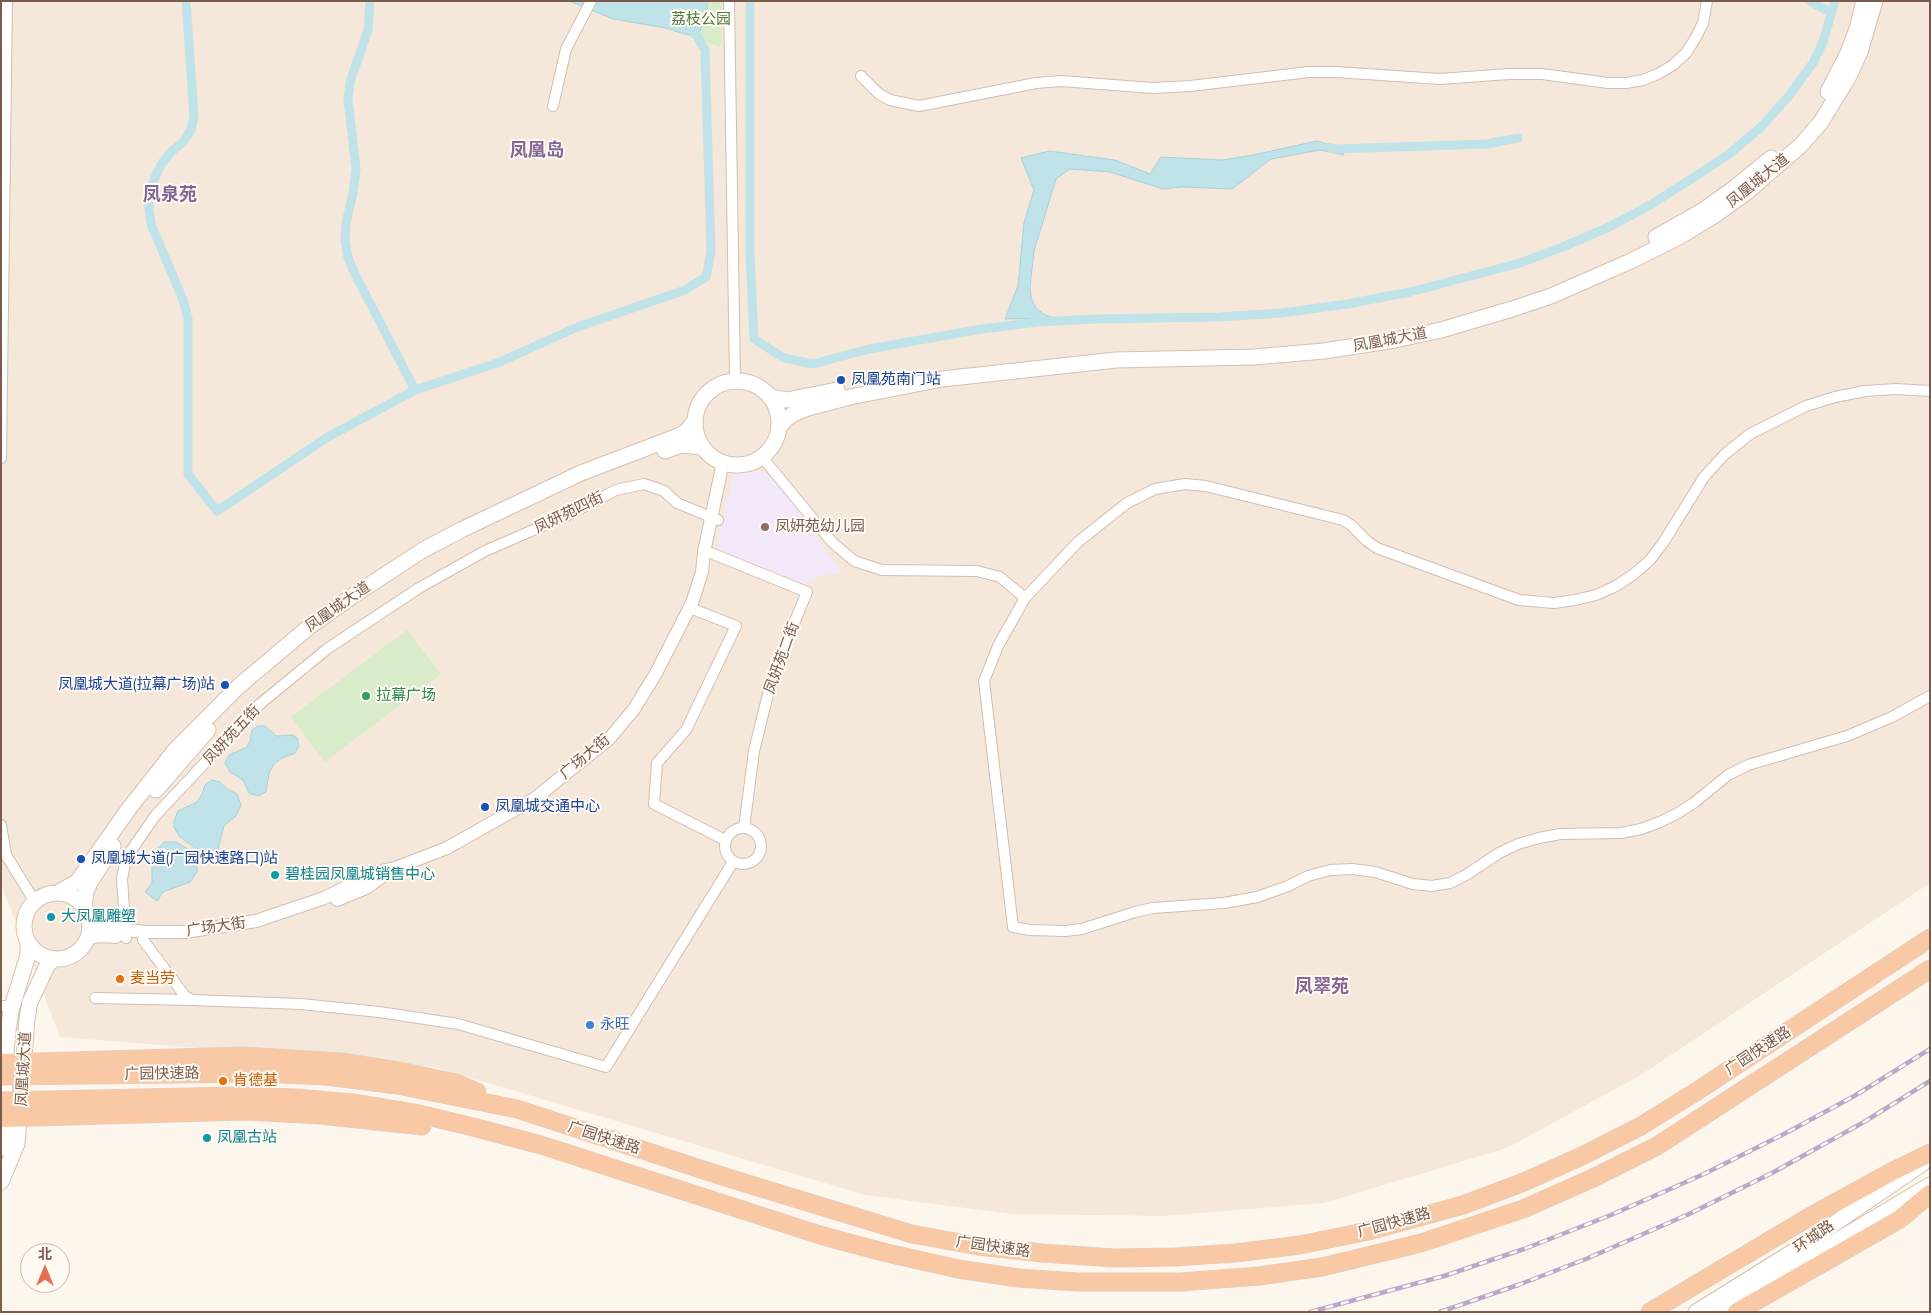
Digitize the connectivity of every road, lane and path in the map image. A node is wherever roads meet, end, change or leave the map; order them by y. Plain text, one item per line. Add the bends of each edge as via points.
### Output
1 (7, 1) edge
2 (591, 1) edge
3 (729, 1) edge
4 (1707, 1) edge
5 (1864, 1) edge
6 (1875, 1) edge
7 (861, 76) dead end
8 (553, 106) dead end
9 (736, 381) junction
10 (1930, 391) edge
11 (770, 397) junction
12 (694, 422) junction
13 (779, 428) junction
14 (702, 447) junction
15 (762, 457) junction
16 (1, 458) edge
17 (726, 463) junction
18 (714, 518) junction
19 (711, 553) junction
20 (702, 572) junction
21 (424, 586) joint
22 (1025, 598) junction
23 (690, 608) junction
24 (1930, 696) edge
25 (1, 825) edge
26 (744, 828) junction
27 (725, 840) junction
28 (2, 843) edge
29 (4, 855) edge
30 (733, 862) junction
31 (395, 868) junction
32 (57, 893) junction
33 (34, 902) junction
34 (87, 913) junction
35 (126, 934) junction
36 (88, 938) junction
37 (1930, 938) edge
38 (143, 940) junction
39 (28, 942) junction
40 (54, 959) junction
41 (1930, 968) edge
42 (141, 987) dead end
43 (95, 998) dead end
44 (141, 998) junction
45 (192, 1000) junction
46 (6, 1006) edge
47 (24, 1062) junction
48 (2, 1067) edge
49 (517, 1109) junction
50 (7, 1113) edge
51 (477, 1128) junction
52 (1, 1148) edge
53 (1930, 1153) edge
54 (1930, 1158) edge
55 (1, 1182) edge
56 (1930, 1185) edge
57 (1930, 1194) edge
58 (1650, 1312) edge
59 (1696, 1312) edge
60 (1717, 1312) edge
61 (1737, 1312) edge

1 - 16 street
2 - 8 street via 566,49
3 - 9 street
4 - 7 street via 1703,23 1686,53 1658,74 1626,83 1542,74 1440,79 1309,72 1153,88 1036,83 919,106 878,94
5 - 11 main road, 凤凰城大道 via 1857,29 1837,77 1816,112 1786,145 1733,189 1669,230 1601,264 1518,297 1432,322 1356,337 1278,346 1144,350 1015,360 937,370 796,399
6 - 13 main road, 凤凰城大道 via 1860,52 1848,78 1821,122 1794,151 1747,192 1679,237 1631,262 1551,296 1441,330 1324,351 1254,357 1116,360 933,380 808,408 786,419
9 - 11 main road via 758,387
9 - 12 main road via 712,389 701,401
10 - 22 street via 1896,389 1835,397 1806,406 1750,434 1725,454 1704,478 1650,560 1616,586 1576,600 1554,603 1520,600 1377,548 1343,520 1206,486 1185,484 1155,489 1127,503 1078,542
11 - 13 main road via 778,412
12 - 14 main road
12 - 32 main road, 凤凰城大道 via 678,436 581,473 423,550 309,627 240,685 175,750 77,882
13 - 15 main road via 773,444
14 - 17 main road
14 - 34 main road, 凤凰城大道 via 682,445 652,455 512,514 432,556 321,630 237,701 166,778 90,881 86,891
15 - 17 main road via 747,464
15 - 22 street via 832,542 854,561 882,570 977,571 1000,577
17 - 18 street, 广场大街
18 - 19 street, 广场大街
18 - 20 street, 广场大街
18 - 21 street, 凤妍苑四街 via 644,484 616,490 485,551
19 - 20 street, 广场大街
19 - 26 street, 凤妍苑二街 via 806,592 773,674 754,750
20 - 23 street, 广场大街
21 - 35 street, 凤妍苑五街 via 327,649 260,704 155,816 126,858 122,879
22 - 24 street via 998,646 984,681 1013,927 1047,932 1082,929 1153,908 1224,904 1257,897 1330,870 1375,872 1413,884 1432,886 1450,883 1518,844 1560,834 1621,833 1660,822 1748,765 1847,736
23 - 27 street via 736,626 686,730 658,763 654,804
23 - 31 street, 广场大街 via 655,675 634,709 610,738 534,799 447,848
25 - 28 street
26 - 27 street via 732,831
26 - 30 street via 759,837 759,855 750,863
27 - 30 street via 725,852
28 - 29 street
29 - 33 street
30 - 45 street via 606,1067 440,1021 301,1004
31 - 35 street, 广场大街 via 377,872 324,898 256,921 184,932
31 - 38 street, 广场大街 via 366,888 282,922 215,936
32 - 33 main road
32 - 34 main road via 76,899
33 - 39 main road via 24,921
34 - 35 street, 广场大街 via 98,927
34 - 36 main road
35 - 36 street
35 - 38 street, 广场大街
36 - 40 main road via 75,954
37 - 49 highway, 广园快速路 via 1694,1094 1584,1155 1463,1205 1368,1231 1300,1245 1235,1253 1114,1258 978,1246 912,1234
38 - 45 street via 185,996
39 - 40 main road via 34,951
39 - 46 main road, 凤凰城大道 via 28,955
40 - 47 main road, 凤凰城大道 via 47,966 30,1002
41 - 51 highway, 广园快速路 via 1657,1146 1591,1179 1523,1209 1420,1243 1322,1267 1259,1276 1181,1282 1078,1282 958,1269 824,1236 541,1145
42 - 44 street
43 - 44 street
44 - 45 street
46 - 48 main road, 凤凰城大道
47 - 48 highway
47 - 49 highway via 243,1056 341,1062 456,1083
47 - 50 main road, 凤凰城大道
48 - 49 highway, 广园快速路, bridge via 326,1076 397,1085
48 - 50 main road, 凤凰城大道
50 - 51 highway via 246,1111
50 - 51 highway, 广园快速路, bridge via 233,1096 296,1098 415,1113
50 - 52 main road, 凤凰城大道
50 - 55 main road, 凤凰城大道 via 18,1144
53 - 58 highway via 1811,1216
54 - 59 main road, 环城路 via 1794,1251
56 - 60 main road, 环城路
57 - 61 highway via 1900,1219

